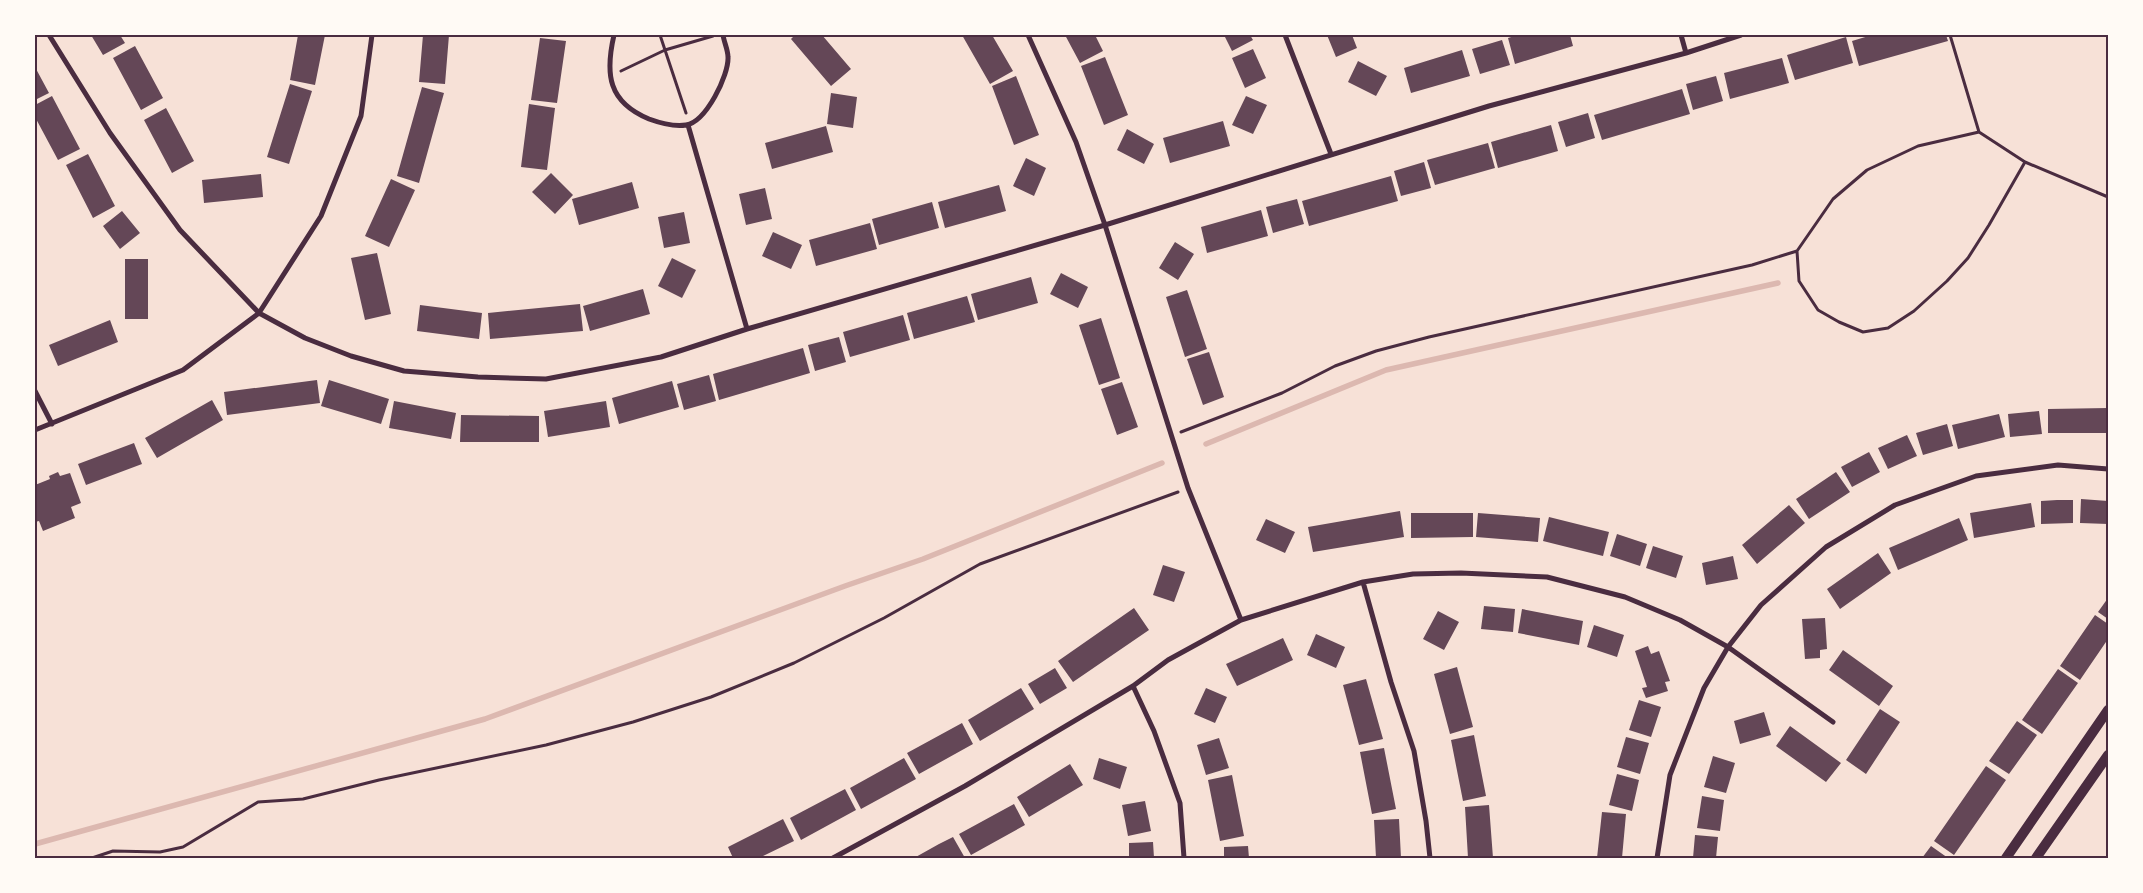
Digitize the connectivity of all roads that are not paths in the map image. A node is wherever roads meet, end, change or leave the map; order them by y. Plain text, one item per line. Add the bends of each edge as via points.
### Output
1 (49, 35) edge
2 (372, 35) edge
3 (614, 35) edge
4 (723, 35) edge
5 (1028, 35) edge
6 (1284, 35) edge
7 (1681, 35) edge
8 (1741, 35) edge
9 (1686, 53) junction
10 (688, 125) junction
11 (1331, 154) junction
12 (1105, 225) junction
13 (258, 313) junction
14 (747, 329) junction
15 (35, 391) edge
16 (52, 424) junction
17 (35, 430) edge
18 (2108, 469) edge
19 (1363, 582) junction
20 (1240, 620) junction
21 (1728, 647) junction
22 (1133, 686) junction
23 (2108, 710) edge
24 (1833, 722) dead end
25 (2108, 755) edge
26 (833, 858) edge
27 (1184, 858) edge
28 (1430, 858) edge
29 (1657, 858) edge
30 (2006, 858) edge
31 (2036, 858) edge

1 - 13 street via 110,133 180,230
2 - 13 street via 361,116 321,216
3 - 10 street via 609,73 615,92 632,112 662,124
4 - 10 street via 729,58 724,75 705,114
5 - 12 street via 1076,142
6 - 11 street
7 - 9 street
8 - 9 street
9 - 11 street via 1489,106
10 - 14 street
11 - 12 street
12 - 14 street
12 - 20 street via 1188,488
13 - 14 street via 305,338 351,356 404,371 478,377 546,379 661,357
13 - 16 street via 183,370
15 - 16 street
16 - 17 street
18 - 21 street via 2058,465 1976,476 1894,505 1826,547 1761,605
19 - 20 street
19 - 21 street via 1413,574 1547,577 1624,597 1680,620
19 - 28 street via 1414,751
20 - 22 street via 1168,660
21 - 24 street
21 - 29 street via 1704,688 1670,775
22 - 26 street via 965,786
22 - 27 street via 1154,731 1180,803
23 - 30 main road
25 - 31 main road

